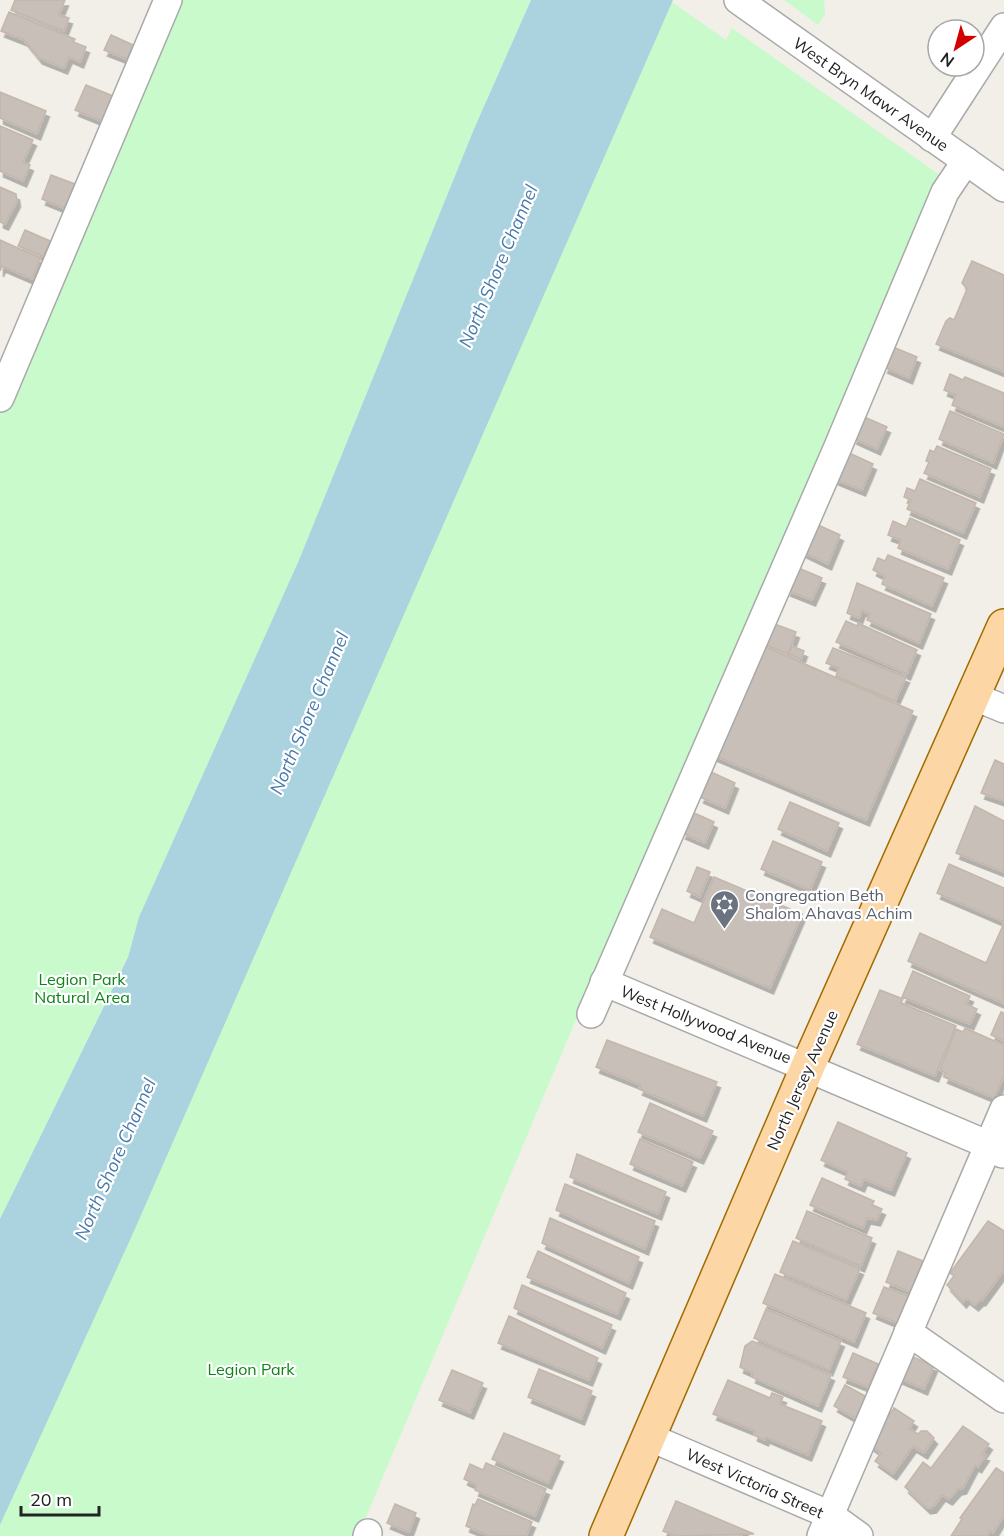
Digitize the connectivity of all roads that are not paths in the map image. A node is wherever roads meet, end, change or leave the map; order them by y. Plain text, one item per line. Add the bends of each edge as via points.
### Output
1 (168, 0) edge
2 (738, 0) edge
3 (1004, 27) edge
4 (932, 138) junction
5 (966, 161) junction
6 (1004, 188) edge
7 (9, 354) edge
8 (0, 398) edge
9 (1004, 626) edge
10 (974, 696) junction
11 (1004, 709) edge
12 (604, 982) junction
13 (591, 1014) dead end
14 (808, 1066) junction
15 (1004, 1109) edge
16 (997, 1150) edge
17 (908, 1332) junction
18 (1004, 1399) edge
19 (649, 1437) junction
20 (825, 1526) edge
21 (606, 1536) edge
22 (859, 1536) edge

1 - 7 street
2 - 4 street, West Bryn Mawr Avenue
3 - 4 street
4 - 5 street, West Bryn Mawr Avenue
5 - 6 street, West Bryn Mawr Avenue
5 - 12 street via 945,192
7 - 8 street
9 - 10 main road, North Jersey Avenue
10 - 11 street
10 - 14 main road, North Jersey Avenue
12 - 13 street
12 - 14 street, West Hollywood Avenue
14 - 16 street, West Hollywood Avenue
14 - 19 main road, North Jersey Avenue
15 - 16 street
16 - 17 street
17 - 18 street
17 - 20 street
19 - 20 street, West Victoria Street
19 - 21 main road, North Jersey Avenue
20 - 22 street, West Victoria Street

